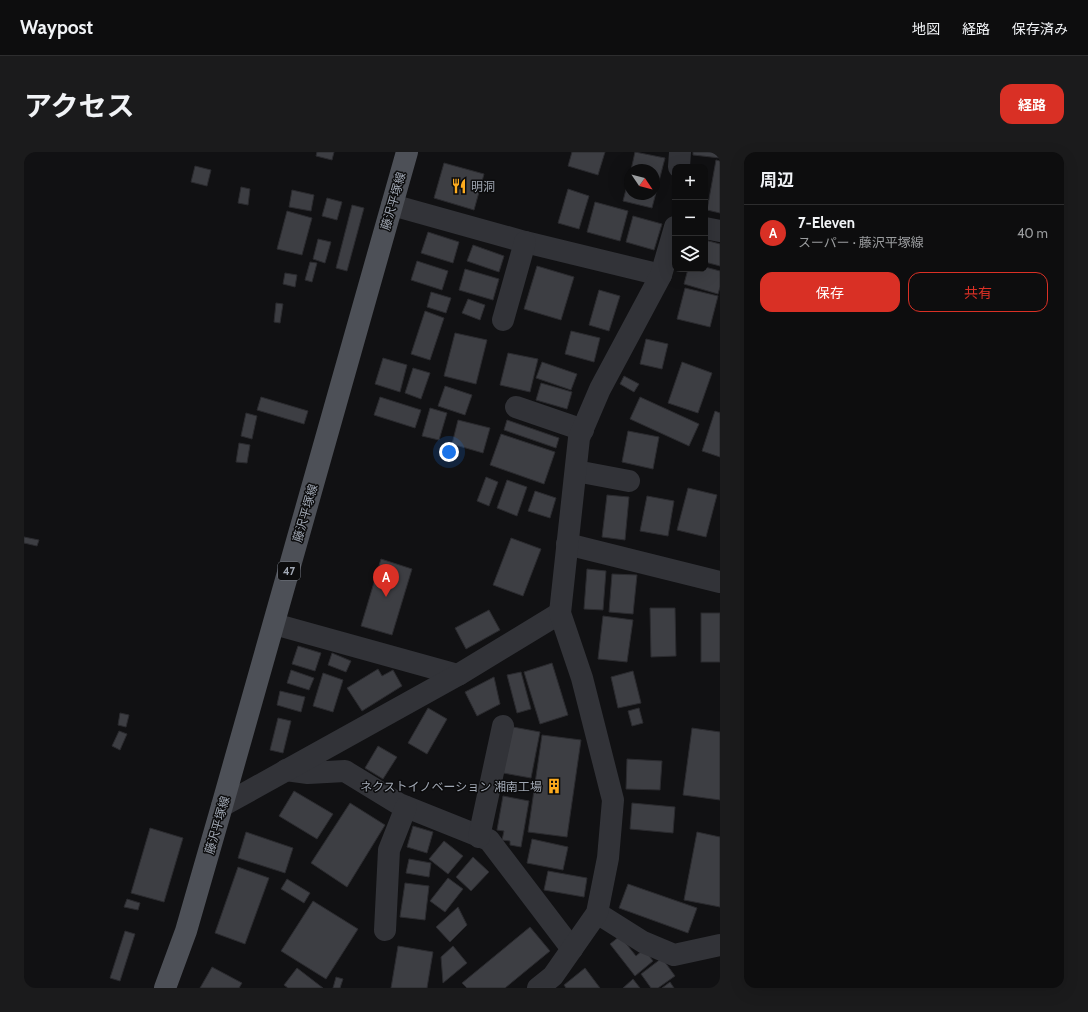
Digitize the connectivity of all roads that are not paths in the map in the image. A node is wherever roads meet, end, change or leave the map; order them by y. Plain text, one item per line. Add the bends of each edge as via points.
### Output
1 (407, 152) edge
2 (680, 152) edge
3 (679, 164) edge
4 (392, 205) junction
5 (708, 228) edge
6 (720, 230) edge
7 (672, 236) edge
8 (525, 242) junction
9 (661, 276) junction
10 (503, 320) dead end
11 (516, 407) dead end
12 (583, 430) junction
13 (576, 471) junction
14 (629, 481) dead end
15 (567, 544) junction
16 (720, 582) edge
17 (560, 614) junction
18 (274, 624) junction
19 (458, 675) junction
20 (503, 726) dead end
21 (286, 770) junction
22 (222, 806) junction
23 (406, 807) junction
24 (479, 837) junction
25 (597, 913) junction
26 (385, 930) dead end
27 (720, 945) edge
28 (572, 949) junction
29 (164, 988) edge
30 (538, 988) edge

1 - 4 main road, 藤沢平塚線 / 47
2 - 3 street
4 - 8 street
4 - 18 main road, 藤沢平塚線 / 47
5 - 6 street
7 - 9 street
8 - 9 street
8 - 10 street
9 - 12 street via 600,390
11 - 12 street
12 - 13 street via 579,438
13 - 14 street
13 - 15 street
15 - 16 street
15 - 17 street
17 - 19 street
17 - 25 street via 582,678 613,800 608,858
18 - 19 street
18 - 22 main road, 藤沢平塚線 / 47
19 - 21 street
20 - 24 street
21 - 22 street
21 - 23 street via 308,773 345,771
22 - 29 main road, 藤沢平塚線 / 47 via 186,932
23 - 24 street
23 - 26 street via 389,850
24 - 28 street via 489,840
25 - 27 street via 643,942 674,955
25 - 28 street
28 - 30 street via 553,976

